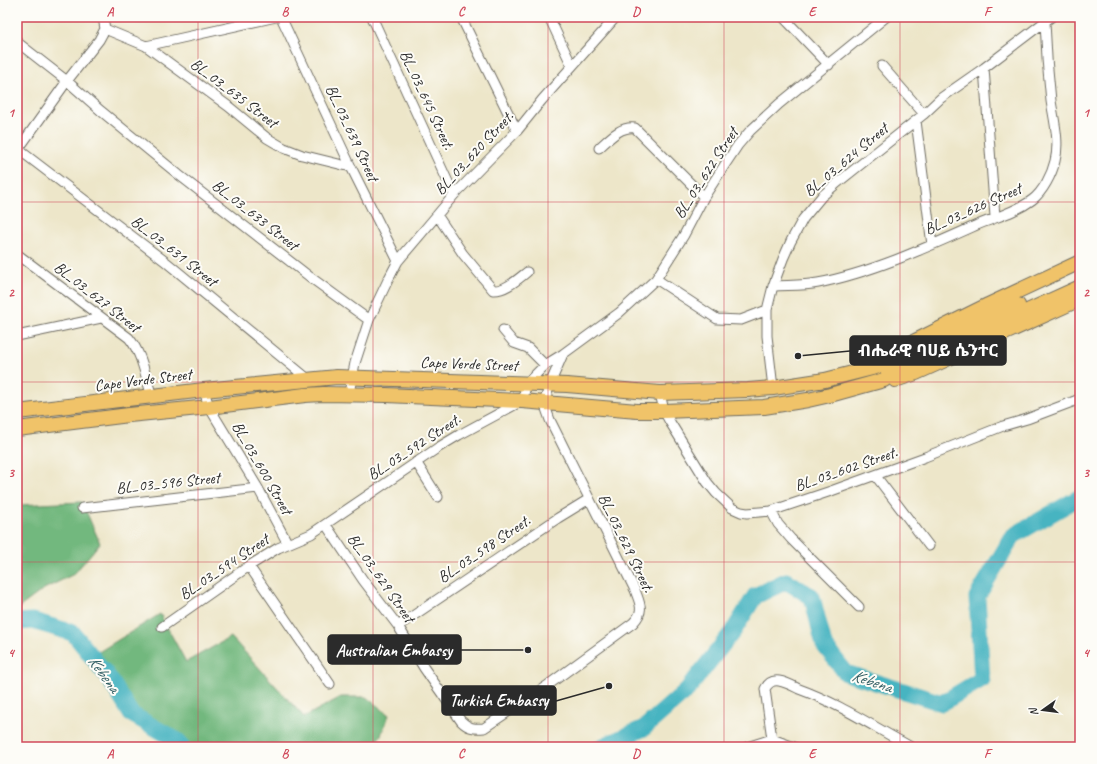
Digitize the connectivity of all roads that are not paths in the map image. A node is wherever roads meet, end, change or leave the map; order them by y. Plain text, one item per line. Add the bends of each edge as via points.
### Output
1 (103, 17) edge
2 (276, 17) edge
3 (281, 17) edge
4 (372, 17) edge
5 (461, 17) edge
6 (549, 17) edge
7 (616, 17) edge
8 (783, 17) edge
9 (886, 17) edge
10 (1048, 20) edge
11 (105, 29) junction
12 (17, 42) edge
13 (146, 46) junction
14 (829, 64) junction
15 (572, 66) junction
16 (882, 66) dead end
17 (984, 68) junction
18 (67, 81) junction
19 (924, 114) junction
20 (916, 121) junction
21 (517, 131) junction
22 (599, 148) dead end
23 (18, 150) edge
24 (351, 167) junction
25 (454, 195) junction
26 (704, 198) junction
27 (437, 215) junction
28 (995, 217) junction
29 (932, 245) junction
30 (17, 254) edge
31 (398, 261) junction
32 (1080, 262) edge
33 (527, 272) dead end
34 (1080, 276) edge
35 (656, 279) junction
36 (773, 286) junction
37 (1080, 287) edge
38 (1080, 299) edge
39 (767, 310) junction
40 (101, 318) junction
41 (369, 320) junction
42 (503, 330) dead end
43 (17, 336) edge
44 (563, 354) junction
45 (545, 365) junction
46 (869, 369) junction
47 (352, 376) junction
48 (308, 379) junction
49 (884, 380) junction
50 (527, 383) junction
51 (550, 384) junction
52 (773, 388) junction
53 (204, 390) junction
54 (660, 393) junction
55 (349, 394) junction
56 (152, 396) junction
57 (1080, 399) edge
58 (522, 402) junction
59 (544, 403) junction
60 (210, 407) junction
61 (664, 411) junction
62 (17, 412) edge
63 (17, 429) edge
64 (416, 462) junction
65 (875, 475) junction
66 (258, 488) junction
67 (438, 497) dead end
68 (589, 500) junction
69 (82, 508) dead end
70 (771, 511) junction
71 (326, 525) junction
72 (288, 544) junction
73 (929, 546) dead end
74 (249, 566) junction
75 (859, 607) dead end
76 (398, 626) junction
77 (162, 627) dead end
78 (330, 684) dead end
79 (467, 727) joint
80 (772, 739) junction
81 (747, 747) edge
82 (794, 747) edge
83 (910, 747) edge

1 - 11 street
2 - 13 street
3 - 24 street, BL_03_639 Street
4 - 25 street, BL_03_645 Street.
5 - 21 street
6 - 15 street
7 - 15 street, BL_03_620 Street.
8 - 14 street
9 - 14 street, BL_03_622 Street
10 - 17 street, BL_03_624 Street
10 - 28 street, BL_03_626 Street via 1047,66 1057,143 1055,161 1049,176 1033,199
11 - 13 street, BL_03_635 Street
11 - 18 street
12 - 18 street, BL_03_633 Street
13 - 24 street, BL_03_635 Street via 267,138 302,155
14 - 26 street, BL_03_622 Street via 750,131
15 - 21 street, BL_03_620 Street.
16 - 19 street
17 - 19 street, BL_03_624 Street via 941,98
17 - 28 street
18 - 23 street
18 - 41 street, BL_03_633 Street via 179,175
19 - 20 street, BL_03_624 Street
20 - 29 street
20 - 36 street, BL_03_624 Street via 822,196 803,219 791,241
21 - 25 street, BL_03_620 Street.
22 - 26 street via 618,132 630,127 636,128
23 - 48 street, BL_03_631 Street via 166,262
24 - 31 street, BL_03_639 Street
25 - 27 street, BL_03_620 Street.
26 - 35 street, BL_03_622 Street
27 - 31 street, BL_03_620 Street.
27 - 33 street via 463,254 493,290 504,287
28 - 29 street, BL_03_626 Street
29 - 36 street, BL_03_626 Street via 842,277 806,285
30 - 40 street, BL_03_627 Street
31 - 41 street, BL_03_620 Street.
32 - 46 main road via 910,342 885,356
34 - 46 main road, Cape Verde Street via 892,362
35 - 39 street via 717,319 741,320
35 - 44 street, BL_03_622 Street via 619,313
36 - 39 street, BL_03_624 Street
37 - 49 main road, Cape Verde Street via 892,373
38 - 49 main road via 907,377
39 - 52 street, BL_03_624 Street
40 - 43 street
40 - 56 street, BL_03_627 Street via 123,332 136,346
41 - 47 street
42 - 45 street via 514,343 528,348
44 - 45 street, BL_03_622 Street
44 - 51 street
45 - 50 street, BL_03_622 Street
46 - 52 main road, Cape Verde Street via 825,380
47 - 48 main road, Cape Verde Street
47 - 50 main road, Cape Verde Street
47 - 55 street
48 - 53 main road, Cape Verde Street
49 - 61 main road, Cape Verde Street via 830,395 764,407
50 - 51 main road, Cape Verde Street
50 - 58 street
51 - 54 main road, Cape Verde Street
51 - 59 street
52 - 54 main road, Cape Verde Street
53 - 56 main road, Cape Verde Street
53 - 60 street, BL_03_600 Street
54 - 61 street, BL_03_602 Street.
55 - 58 main road, Cape Verde Street
55 - 60 main road, Cape Verde Street via 305,395
56 - 62 main road, Cape Verde Street
57 - 65 street, BL_03_602 Street.
58 - 59 main road, Cape Verde Street
58 - 64 street, BL_03_592 Street. via 458,435
59 - 61 main road, Cape Verde Street
59 - 68 street, BL_03_629 Street.
60 - 63 main road, Cape Verde Street
60 - 66 street, BL_03_600 Street
61 - 70 street, BL_03_602 Street. via 707,482 724,501 741,512
64 - 67 street
64 - 71 street, BL_03_592 Street.
65 - 70 street, BL_03_602 Street.
65 - 73 street
66 - 69 street, BL_03_596 Street
66 - 72 street, BL_03_600 Street
68 - 76 street, BL_03_598 Street. via 558,518
68 - 79 street, BL_03_629 Street. via 635,590 640,606 639,616 585,659 492,723 484,728
70 - 75 street via 791,539
71 - 72 street, BL_03_594 Street
71 - 76 street, BL_03_629 Street
72 - 74 street, BL_03_594 Street
74 - 77 street, BL_03_594 Street
74 - 78 street
76 - 79 street, BL_03_629 Street via 424,668
80 - 81 street
80 - 82 street
80 - 83 street via 765,689 771,681 779,681 836,705

